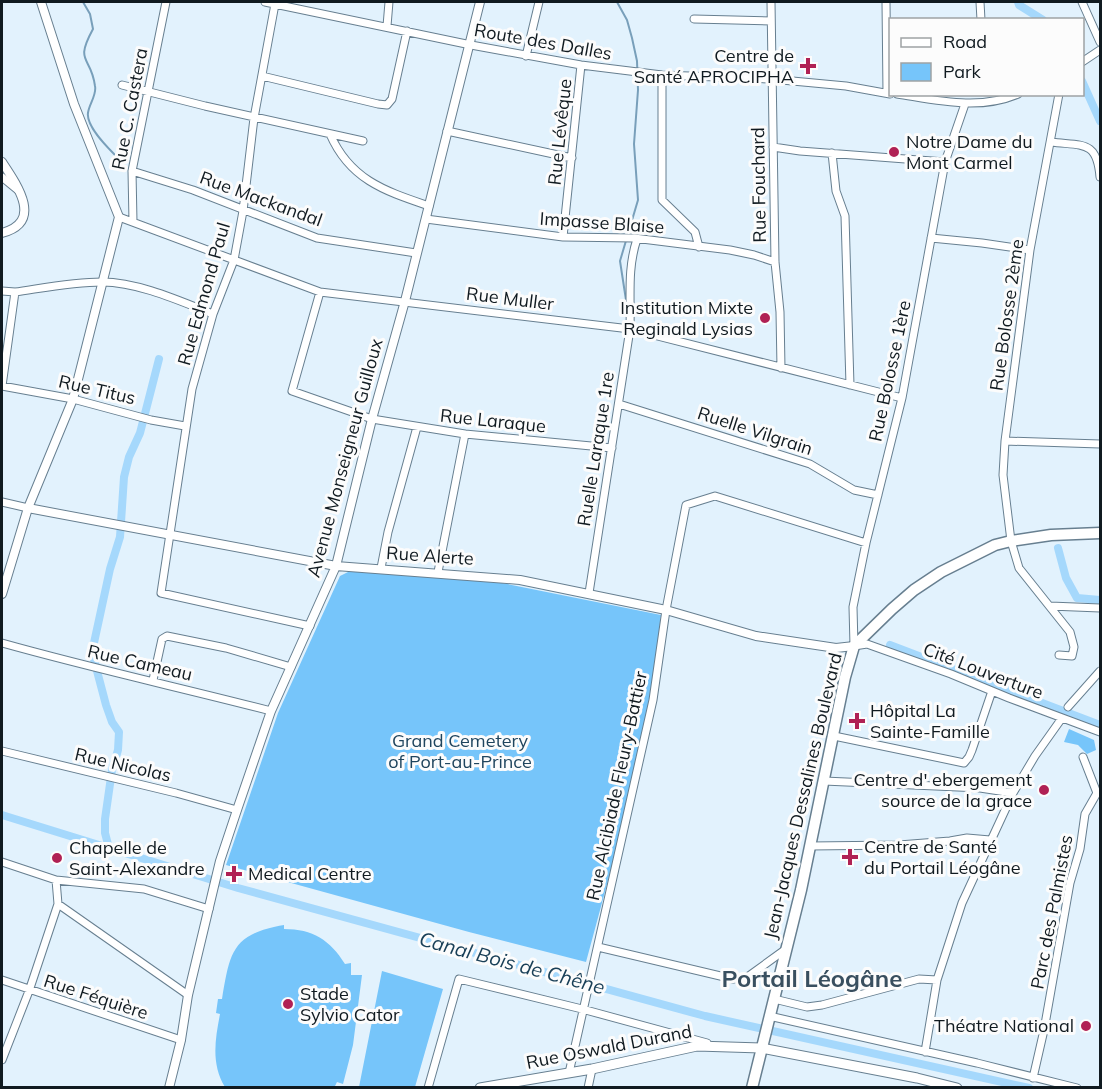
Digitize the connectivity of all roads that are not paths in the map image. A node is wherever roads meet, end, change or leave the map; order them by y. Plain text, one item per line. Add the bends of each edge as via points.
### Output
1 (41, 2) edge
2 (166, 2) edge
3 (265, 2) edge
4 (390, 2) edge
5 (480, 2) edge
6 (539, 2) edge
7 (771, 2) edge
8 (886, 2) edge
9 (980, 2) edge
10 (1082, 2) edge
11 (275, 4) junction
12 (981, 18) edge
13 (694, 19) dead end
14 (771, 21) junction
15 (387, 26) junction
16 (407, 31) junction
17 (1101, 42) edge
18 (471, 45) junction
19 (1101, 50) edge
20 (526, 56) junction
21 (1084, 61) edge
22 (581, 65) junction
23 (658, 74) junction
24 (262, 76) junction
25 (771, 79) junction
26 (122, 85) dead end
27 (149, 93) junction
28 (889, 93) edge
29 (911, 96) edge
30 (1001, 96) edge
31 (1059, 96) edge
32 (984, 98) edge
33 (965, 104) junction
34 (254, 117) junction
35 (447, 131) junction
36 (330, 134) junction
37 (363, 141) dead end
38 (1051, 142) junction
39 (773, 147) junction
40 (832, 153) junction
41 (572, 158) junction
42 (2, 162) edge
43 (945, 162) junction
44 (132, 171) junction
45 (2, 177) edge
46 (1101, 177) edge
47 (19, 191) junction
48 (429, 206) junction
49 (243, 211) junction
50 (119, 217) junction
51 (426, 219) junction
52 (132, 222) junction
53 (2, 233) edge
54 (563, 237) junction
55 (931, 237) junction
56 (637, 239) junction
57 (699, 247) junction
58 (1030, 250) junction
59 (416, 253) junction
60 (234, 260) junction
61 (775, 262) junction
62 (102, 282) junction
63 (2, 291) edge
64 (15, 292) junction
65 (320, 292) junction
66 (405, 301) junction
67 (213, 314) junction
68 (630, 329) junction
69 (781, 368) junction
70 (850, 385) junction
71 (2, 386) edge
72 (902, 398) junction
73 (73, 399) junction
74 (619, 404) junction
75 (372, 419) junction
76 (185, 426) junction
77 (417, 427) junction
78 (465, 434) junction
79 (1005, 441) junction
80 (1101, 444) edge
81 (612, 448) junction
82 (878, 495) junction
83 (2, 501) edge
84 (28, 508) junction
85 (1101, 533) edge
86 (169, 534) junction
87 (1011, 541) junction
88 (866, 543) junction
89 (336, 566) junction
90 (381, 568) junction
91 (438, 572) junction
92 (589, 592) junction
93 (2, 594) edge
94 (1050, 606) junction
95 (1101, 608) edge
96 (666, 609) junction
97 (310, 626) junction
98 (2, 643) edge
99 (855, 646) junction
100 (1059, 655) dead end
101 (291, 667) junction
102 (1101, 671) edge
103 (153, 680) junction
104 (992, 691) junction
105 (1068, 707) dead end
106 (271, 711) junction
107 (1062, 718) junction
108 (1101, 732) edge
109 (834, 736) junction
110 (2, 752) edge
111 (1083, 758) dead end
112 (824, 781) junction
113 (1013, 793) junction
114 (1099, 793) edge
115 (237, 810) junction
116 (990, 840) junction
117 (810, 846) junction
118 (2, 862) edge
119 (57, 880) junction
120 (58, 904) junction
121 (209, 909) junction
122 (598, 947) junction
123 (786, 949) junction
124 (2, 980) edge
125 (937, 980) junction
126 (29, 991) junction
127 (188, 995) junction
128 (774, 999) junction
129 (582, 1009) junction
130 (769, 1017) junction
131 (181, 1040) junction
132 (762, 1045) junction
133 (721, 1046) junction
134 (925, 1052) junction
135 (2, 1060) edge
136 (592, 1069) junction
137 (568, 1072) junction
138 (1033, 1078) junction
139 (916, 1083) edge
140 (169, 1088) edge
141 (428, 1088) edge
142 (480, 1088) edge
143 (588, 1088) edge
144 (752, 1088) edge
145 (957, 1088) edge
146 (1077, 1088) edge

1 - 50 street via 74,104
2 - 27 street, Rue C. Castera
3 - 11 street, Route des Dalles
4 - 15 street
5 - 18 street, Avenue Monseigneur Guilloux
6 - 20 street
7 - 14 street, Rue Fouchard
8 - 28 street
9 - 12 street
10 - 17 street
11 - 15 street, Route des Dalles
11 - 24 street, Rue Edmond Paul
13 - 14 street
14 - 25 street, Rue Fouchard
15 - 16 street, Route des Dalles
16 - 18 street, Route des Dalles
16 - 24 street via 392,99 387,105
18 - 20 street, Route des Dalles
18 - 35 street, Avenue Monseigneur Guilloux
19 - 21 street
20 - 22 street, Route des Dalles
22 - 23 street, Route des Dalles
22 - 41 street, Rue Lévêque
23 - 25 street, Route des Dalles
23 - 57 street via 662,200 695,232
24 - 34 street, Rue Edmond Paul
25 - 28 street, Route des Dalles
25 - 39 street, Rue Fouchard
26 - 27 street
27 - 34 street
27 - 44 street, Rue C. Castera
29 - 33 street
30 - 32 street
31 - 38 street, Rue Bolosse 2ème
32 - 33 street
33 - 43 street, Rue Bolosse 1ère
34 - 36 street
34 - 49 street, Rue Edmond Paul
35 - 41 street
35 - 48 street, Avenue Monseigneur Guilloux
36 - 37 street
36 - 48 street via 345,161 358,174 381,189
38 - 46 street via 1088,147 1099,158
38 - 58 street, Rue Bolosse 2ème
39 - 40 street
39 - 61 street, Rue Fouchard
40 - 43 street
40 - 70 street via 836,191 845,216
41 - 54 street, Rue Lévêque
42 - 47 street
43 - 55 street, Rue Bolosse 1ère
44 - 49 street, Rue Mackandal via 194,190
44 - 52 street, Rue C. Castera
45 - 47 street
47 - 53 street via 25,216 21,224
48 - 51 street, Avenue Monseigneur Guilloux
49 - 59 street, Rue Mackandal via 317,238
49 - 60 street, Rue Edmond Paul
50 - 52 street, Rue Muller
50 - 62 street
51 - 54 street, Impasse Blaise
51 - 59 street, Avenue Monseigneur Guilloux
52 - 60 street, Rue Muller
54 - 56 street, Impasse Blaise
55 - 58 street
55 - 72 street, Rue Bolosse 1ère
56 - 57 street, Impasse Blaise
56 - 68 street, Ruelle Laraque 1re via 629,270
57 - 61 street, Impasse Blaise
58 - 79 street, Rue Bolosse 2ème
59 - 66 street, Avenue Monseigneur Guilloux
60 - 65 street, Rue Muller
60 - 67 street, Rue Edmond Paul
61 - 69 street, Rue Fouchard
62 - 64 street
62 - 67 street via 163,295
62 - 73 street
63 - 64 street
64 - 71 street
65 - 66 street, Rue Muller
65 - 75 street, Rue Laraque via 292,391
66 - 68 street, Rue Muller
66 - 75 street, Avenue Monseigneur Guilloux
67 - 76 street, Rue Edmond Paul
68 - 69 street, Rue Muller
68 - 74 street, Ruelle Laraque 1re
69 - 70 street, Rue Muller
70 - 72 street, Rue Muller
71 - 73 street, Rue Titus
72 - 82 street, Rue Bolosse 1ère
73 - 76 street, Rue Titus
73 - 84 street
74 - 81 street, Ruelle Laraque 1re
74 - 82 street, Ruelle Vilgrain via 810,464 854,490
75 - 77 street, Rue Laraque
75 - 89 street, Avenue Monseigneur Guilloux
76 - 86 street, Rue Edmond Paul
77 - 78 street, Rue Laraque
77 - 90 street
78 - 81 street, Rue Laraque
78 - 91 street
79 - 80 street
79 - 87 street, Rue Bolosse 2ème via 1003,475
81 - 92 street, Ruelle Laraque 1re
82 - 88 street, Rue Bolosse 1ère
83 - 84 street, Rue Alerte
84 - 86 street, Rue Alerte
84 - 93 street
85 - 87 main road, Jean-Jacques Dessalines Boulevard
86 - 89 street, Rue Alerte
86 - 97 street, Rue Edmond Paul via 161,592
87 - 94 street, Rue Bolosse 2ème via 1019,568
87 - 99 main road, Jean-Jacques Dessalines Boulevard via 941,572 899,603
88 - 96 street, Rue Alcibiade Fleury-Battier via 715,496 706,498 686,505
88 - 99 street, Rue Bolosse 1ère via 853,607
89 - 90 street, Rue Alerte
89 - 97 street, Avenue Monseigneur Guilloux
90 - 91 street, Rue Alerte
91 - 92 street, Rue Alerte
92 - 96 street, Rue Alerte
94 - 95 street
94 - 100 street, Rue Bolosse 2ème via 1070,632 1074,647 1072,656
96 - 99 street, Rue Alerte via 756,636 836,648
96 - 122 street, Rue Alcibiade Fleury-Battier via 653,700
97 - 101 street, Avenue Monseigneur Guilloux
98 - 103 street, Rue Cameau
99 - 104 street, Cité Louverture via 867,644
99 - 109 main road, Jean-Jacques Dessalines Boulevard
101 - 103 street via 166,636
101 - 106 street, Avenue Monseigneur Guilloux
102 - 105 street
103 - 106 street, Rue Cameau
104 - 107 street, Cité Louverture
104 - 109 street via 964,763
106 - 115 street, Avenue Monseigneur Guilloux
107 - 108 street, Cité Louverture
107 - 113 street
109 - 112 main road, Jean-Jacques Dessalines Boulevard
110 - 115 street, Rue Nicolas
111 - 114 street
112 - 113 street
112 - 117 main road, Jean-Jacques Dessalines Boulevard
113 - 116 street
114 - 138 street, Parc des Palmistes via 1085,814
115 - 121 street, Avenue Monseigneur Guilloux
116 - 117 street
116 - 125 street via 962,903
117 - 123 main road, Jean-Jacques Dessalines Boulevard
118 - 119 street
119 - 120 street
119 - 121 street via 144,890
120 - 126 street
120 - 127 street
121 - 127 street, Avenue Monseigneur Guilloux
122 - 123 street via 733,979 746,978
122 - 129 street, Rue Alcibiade Fleury-Battier
123 - 128 main road, Jean-Jacques Dessalines Boulevard
124 - 126 street, Rue Féquière
125 - 128 street via 909,981 807,1007
125 - 134 street
126 - 131 street, Rue Féquière
126 - 135 street
127 - 131 street, Avenue Monseigneur Guilloux
128 - 130 main road, Jean-Jacques Dessalines Boulevard
129 - 133 street
129 - 137 street, Rue Alcibiade Fleury-Battier
129 - 141 street via 459,979
130 - 132 main road, Jean-Jacques Dessalines Boulevard
130 - 134 street
131 - 140 street, Avenue Monseigneur Guilloux
132 - 133 main road, Rue Oswald Durand
132 - 139 main road, Rue Oswald Durand
132 - 144 main road, Jean-Jacques Dessalines Boulevard
133 - 136 main road, Rue Oswald Durand via 697,1046
134 - 138 street
136 - 137 main road, Rue Oswald Durand
136 - 143 street
137 - 142 main road, Rue Oswald Durand
138 - 146 street
139 - 145 main road, Rue Oswald Durand

